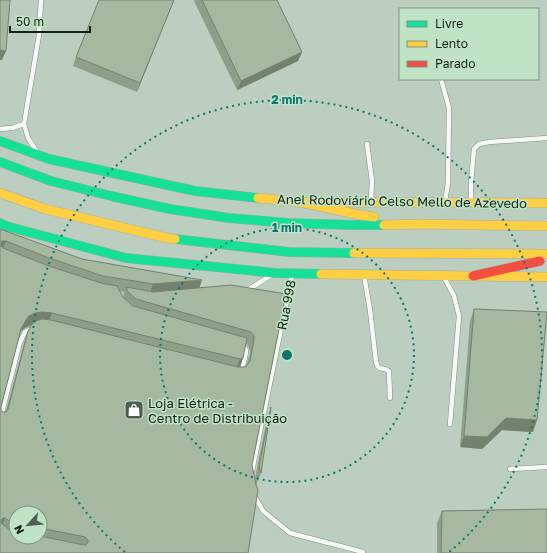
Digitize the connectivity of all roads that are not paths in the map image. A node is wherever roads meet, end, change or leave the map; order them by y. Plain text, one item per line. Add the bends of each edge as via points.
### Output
1 (41, 0) edge
2 (441, 80) edge
3 (24, 124) junction
4 (0, 129) edge
5 (547, 138) edge
6 (0, 141) edge
7 (368, 144) dead end
8 (49, 159) junction
9 (0, 162) edge
10 (0, 193) edge
11 (300, 202) junction
12 (371, 202) junction
13 (445, 203) junction
14 (471, 203) junction
15 (547, 203) edge
16 (0, 223) edge
17 (419, 224) junction
18 (547, 226) edge
19 (547, 254) edge
20 (547, 259) edge
21 (275, 273) junction
22 (293, 274) junction
23 (364, 274) junction
24 (443, 275) junction
25 (473, 276) junction
26 (547, 277) edge
27 (239, 292) edge
28 (40, 327) edge
29 (235, 344) edge
30 (239, 375) edge
31 (390, 398) dead end
32 (0, 420) edge
33 (450, 424) dead end
34 (547, 466) edge
35 (510, 469) dead end
36 (252, 484) edge
37 (254, 490) edge
38 (363, 552) edge

1 - 3 lane via 39,35
2 - 13 lane via 449,108 448,183
3 - 4 lane
3 - 8 lane via 36,152
5 - 14 lane via 479,144 474,149
6 - 8 main road, Anel Rodoviário Celso Mello de Azevedo
7 - 12 lane via 372,181
8 - 11 main road, Anel Rodoviário Celso Mello de Azevedo via 195,191
9 - 17 main road, Anel Rodoviário Celso Mello de Azevedo via 51,181 185,212 288,223
10 - 19 main road via 45,209 167,238 289,252
11 - 12 main road, Anel Rodoviário Celso Mello de Azevedo
11 - 17 main road
12 - 13 main road, Anel Rodoviário Celso Mello de Azevedo
13 - 14 main road, Anel Rodoviário Celso Mello de Azevedo
14 - 15 main road, Anel Rodoviário Celso Mello de Azevedo
16 - 21 main road via 126,258
17 - 18 main road, Anel Rodoviário Celso Mello de Azevedo
20 - 25 main road
21 - 22 main road
21 - 27 lane via 246,291
22 - 23 main road
22 - 36 lane, Rua 998 via 251,478
23 - 24 main road
23 - 31 lane via 376,362 380,369 389,371
24 - 25 main road
24 - 33 lane via 454,296 459,316
25 - 26 main road
28 - 32 lane via 25,332 20,342
29 - 30 lane via 246,349 242,372
34 - 35 lane
37 - 38 lane via 263,511 290,533

